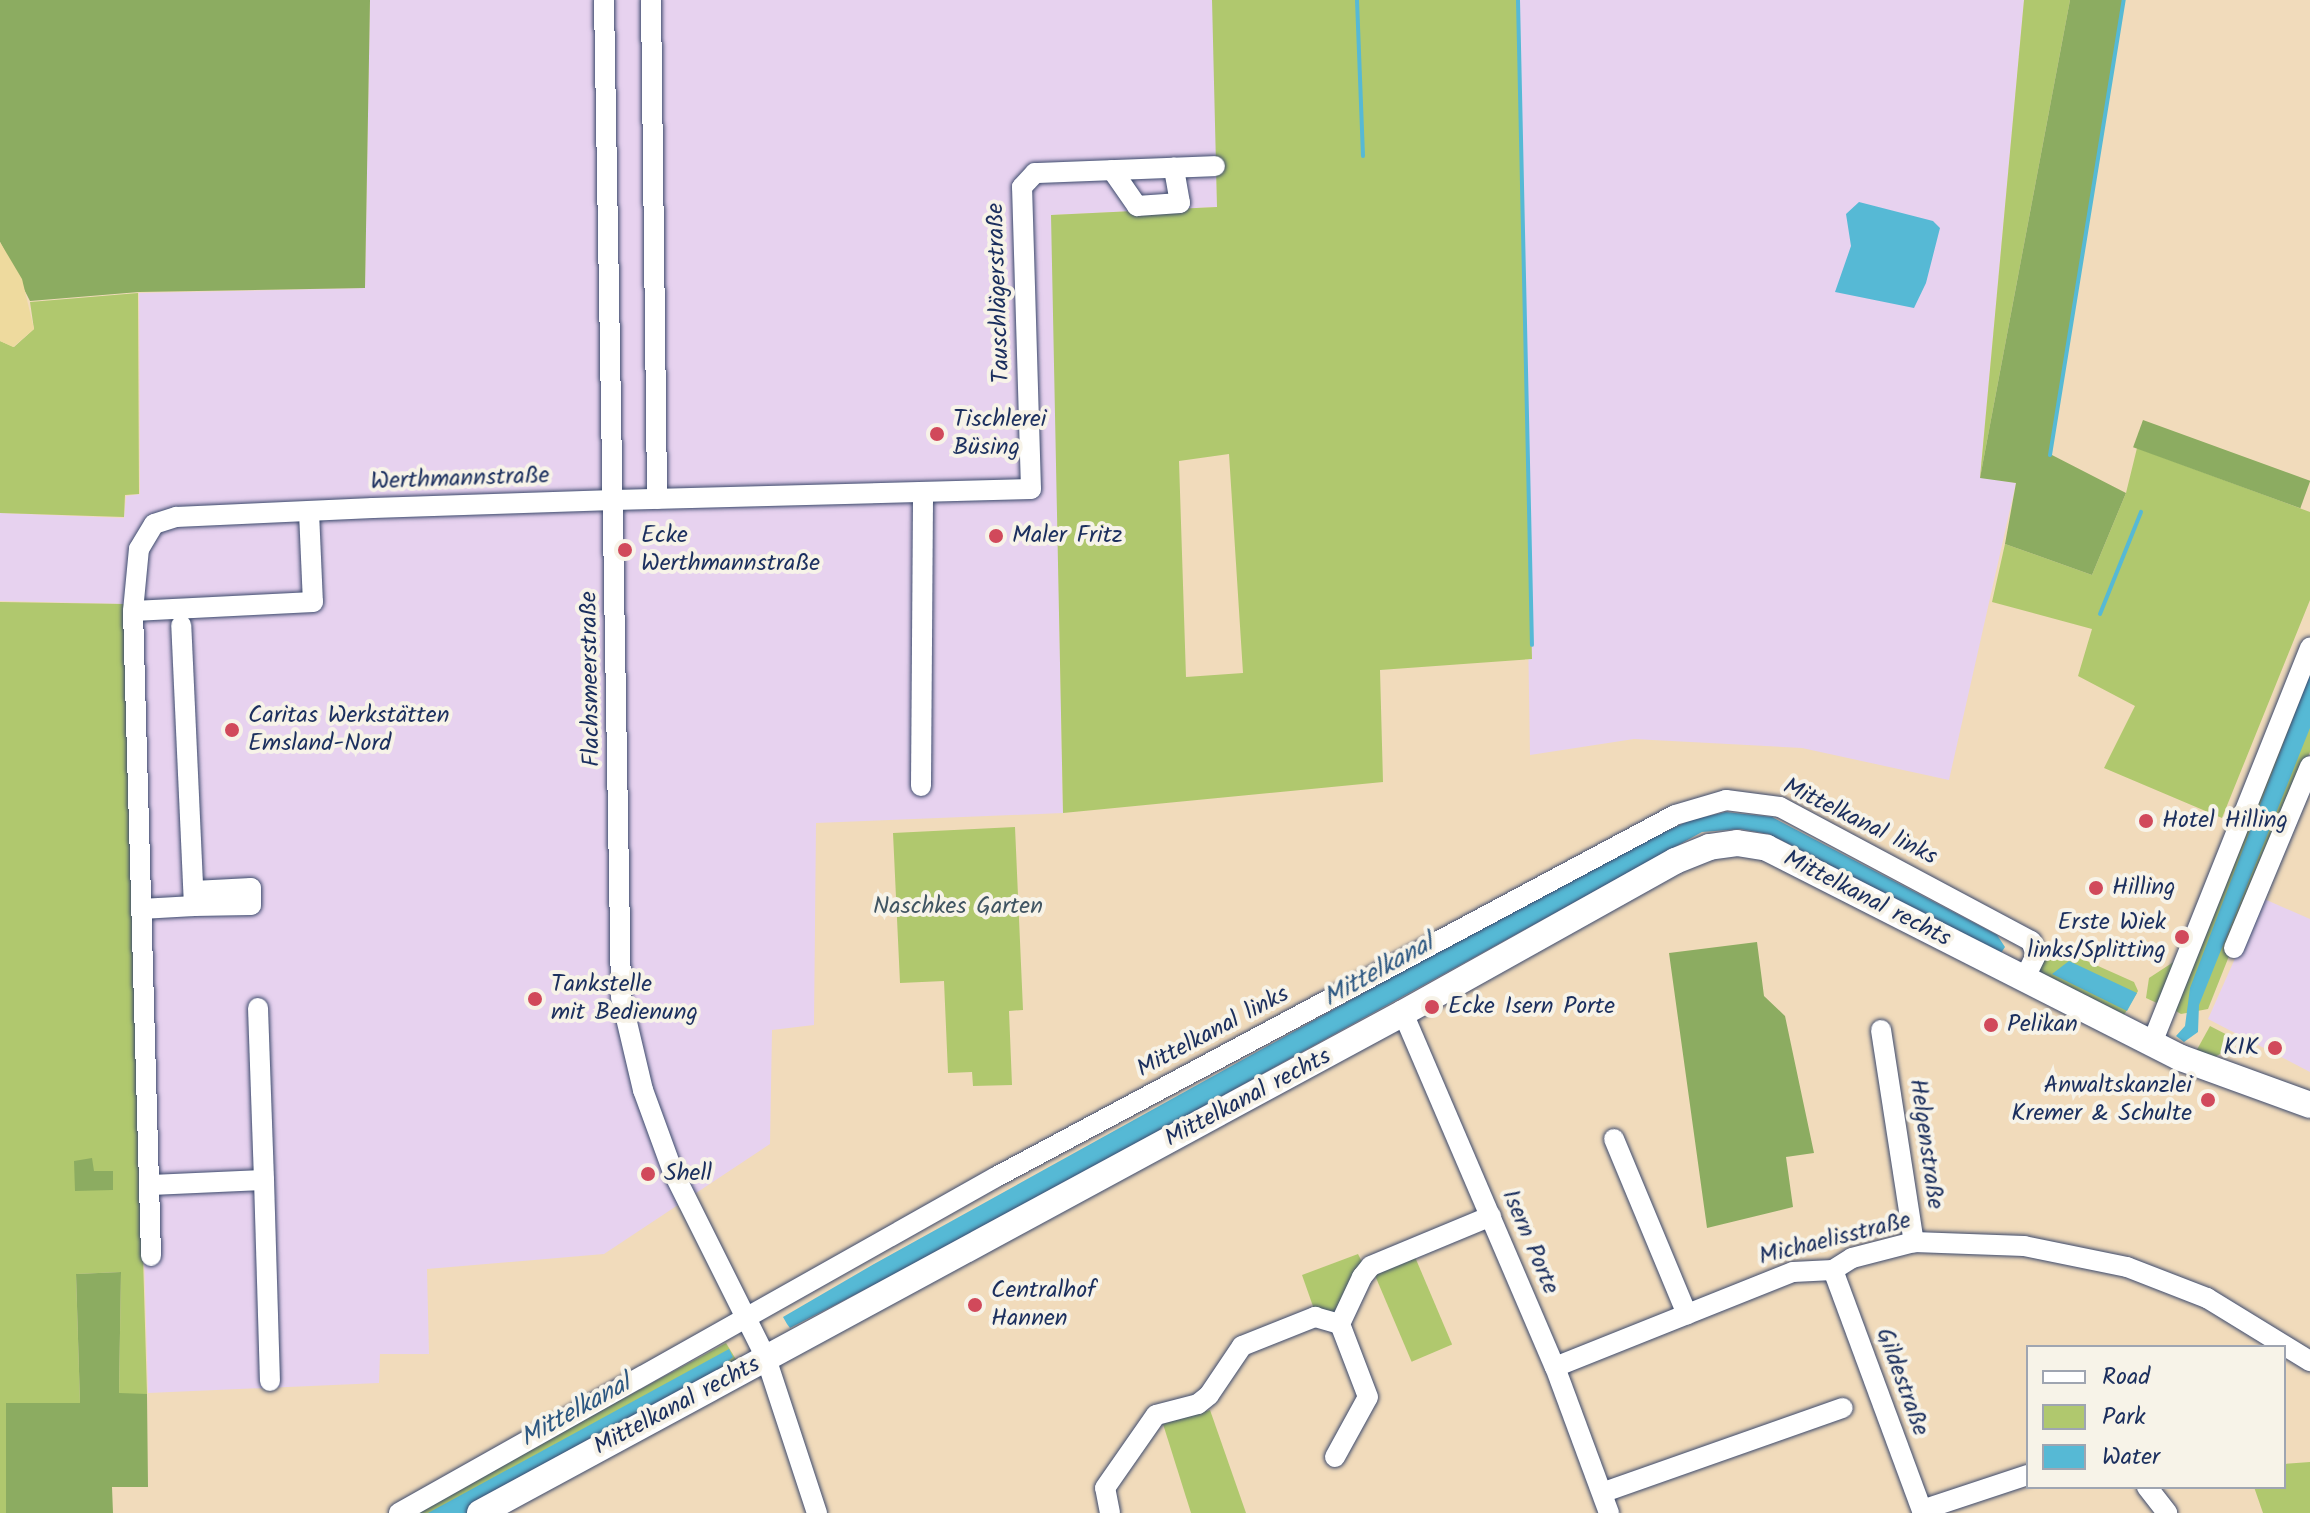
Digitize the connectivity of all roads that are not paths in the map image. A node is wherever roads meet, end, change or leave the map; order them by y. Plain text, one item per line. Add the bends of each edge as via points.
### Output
1 (604, 0) edge
2 (651, 0) edge
3 (1215, 166) dead end
4 (1174, 168) junction
5 (1112, 170) junction
6 (923, 494) junction
7 (657, 499) junction
8 (614, 500) junction
9 (309, 512) junction
10 (133, 611) junction
11 (181, 625) dead end
12 (2310, 648) edge
13 (2310, 766) edge
14 (921, 786) dead end
15 (141, 909) junction
16 (2234, 948) dead end
17 (2024, 980) junction
18 (258, 1008) dead end
19 (1403, 1013) junction
20 (1881, 1030) dead end
21 (2152, 1043) junction
22 (2310, 1105) edge
23 (1614, 1139) dead end
24 (264, 1180) junction
25 (150, 1185) junction
26 (1491, 1216) junction
27 (1914, 1242) junction
28 (151, 1256) dead end
29 (1833, 1270) junction
30 (1687, 1314) junction
31 (1340, 1324) junction
32 (757, 1338) junction
33 (2284, 1345) edge
34 (2286, 1346) edge
35 (2310, 1361) edge
36 (1555, 1367) junction
37 (270, 1381) dead end
38 (1843, 1408) dead end
39 (1335, 1457) dead end
40 (2026, 1476) edge
41 (2149, 1489) edge
42 (1604, 1492) junction
43 (1922, 1511) edge
44 (399, 1513) edge
45 (480, 1513) edge
46 (817, 1513) edge
47 (1110, 1513) edge
48 (1609, 1513) edge
49 (2167, 1513) edge

1 - 8 street, Flachsmeerstraße
2 - 7 street
3 - 4 street, Tauschlägerstraße
4 - 5 street, Tauschlägerstraße
4 - 5 street via 1180,203 1137,206
5 - 6 street, Tauschlägerstraße via 1035,173 1022,187 1031,489
6 - 7 street, Tauschlägerstraße
6 - 14 street
7 - 8 street, Tauschlägerstraße
8 - 9 street, Werthmannstraße
8 - 32 street, Flachsmeerstraße via 621,997 643,1090 673,1172
9 - 10 street, Werthmannstraße via 176,517 154,524 133,573
9 - 10 street via 313,602
10 - 15 street
11 - 15 street via 194,899
12 - 21 street
13 - 16 street
15 - 25 street
17 - 19 main road, Mittelkanal rechts via 1803,865 1767,848 1737,843 1675,861
17 - 21 main road, Mittelkanal rechts
17 - 32 street, Mittelkanal links via 2036,955 2031,941 1780,807 1726,800 1675,815 996,1177
18 - 24 street
19 - 26 street, Isern Porte
19 - 32 main road, Mittelkanal rechts
20 - 27 street, Helgenstraße
21 - 22 main road, Mittelkanal rechts
23 - 30 street
24 - 25 street
24 - 37 street
25 - 28 street
26 - 31 street via 1371,1266
26 - 36 street, Isern Porte
27 - 29 street, Michaelisstraße via 1852,1258
27 - 33 street, Michaelisstraße via 2024,1246 2127,1267 2207,1298
29 - 30 street, Michaelisstraße via 1793,1272
29 - 43 street, Gildestraße
30 - 36 street, Michaelisstraße
31 - 39 street via 1368,1397
31 - 47 street via 1315,1317 1242,1346 1198,1404 1156,1415 1105,1488
32 - 44 street, Mittelkanal links
32 - 45 main road, Mittelkanal rechts
32 - 46 street, Flachsmeerstraße
34 - 35 street, Michaelisstraße
36 - 42 street, Isern Porte
38 - 42 street
40 - 43 street
41 - 49 street
42 - 48 street, Isern Porte

